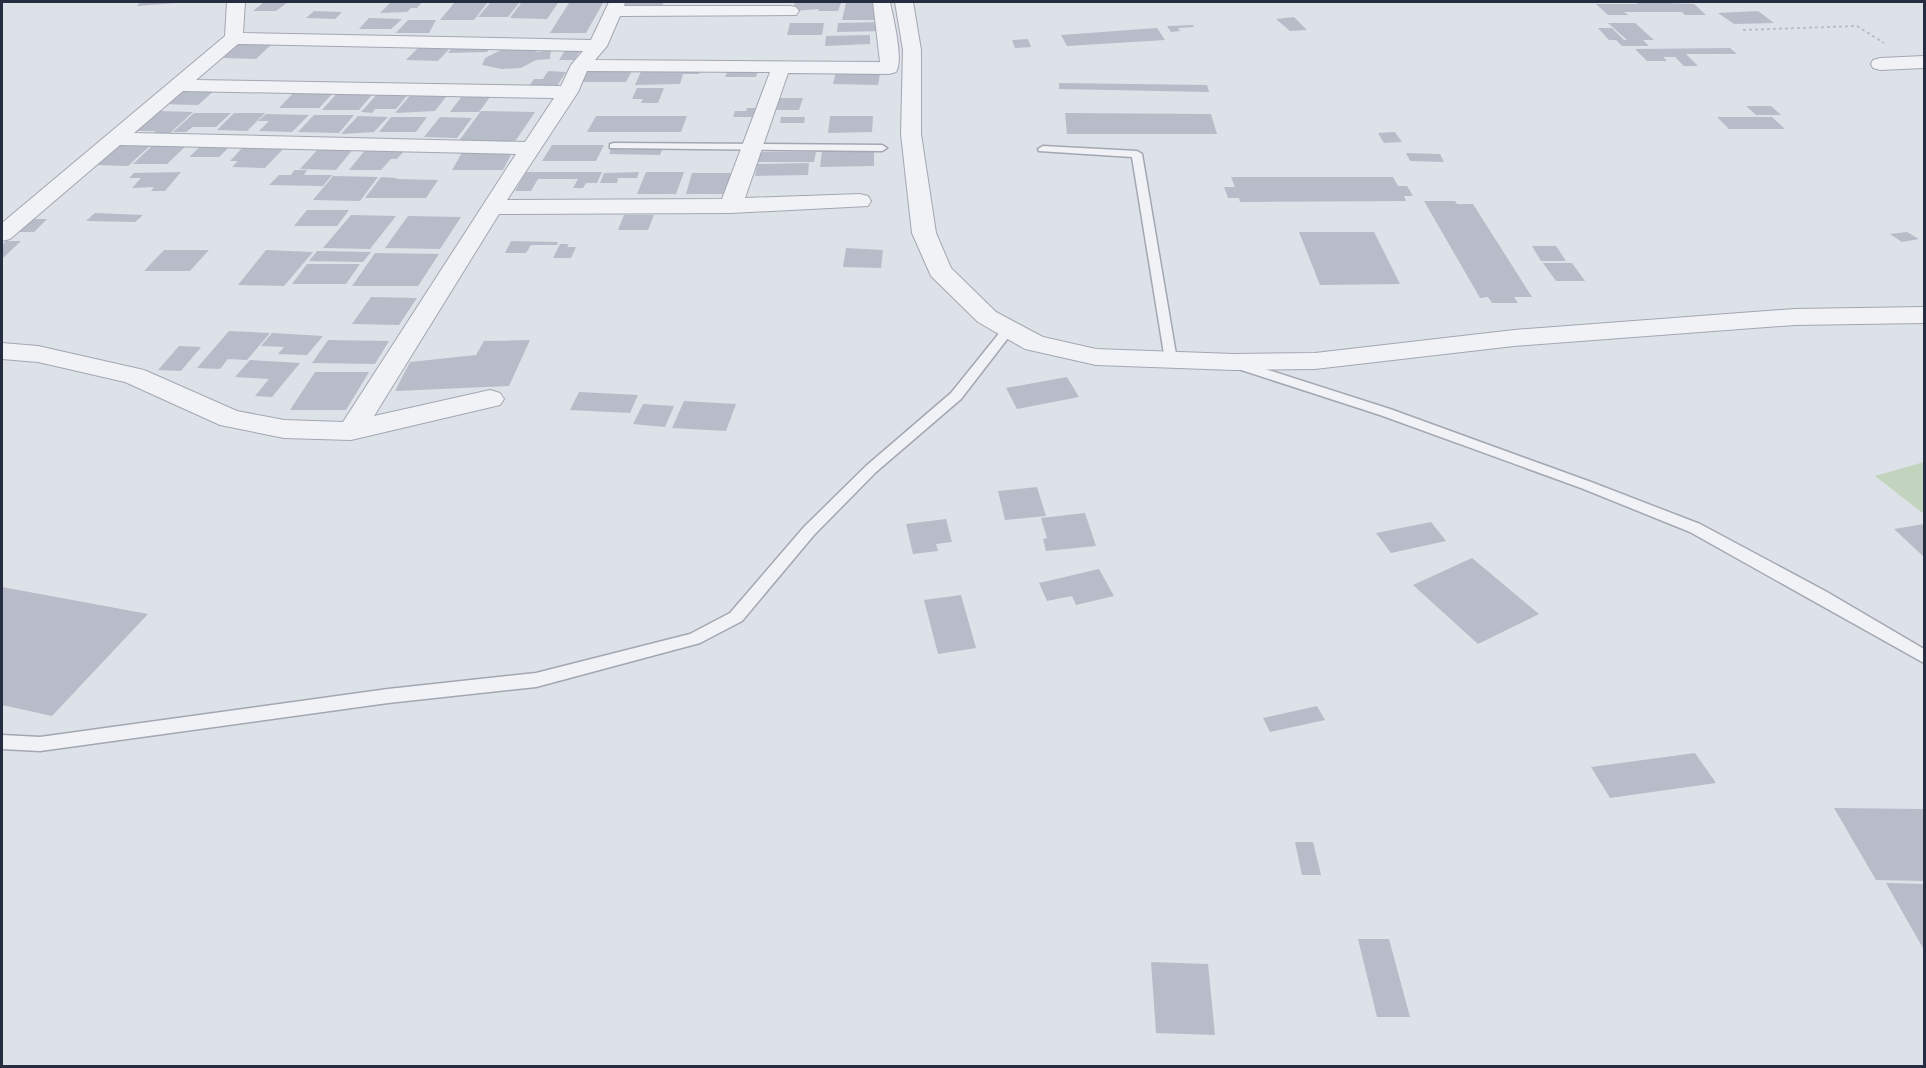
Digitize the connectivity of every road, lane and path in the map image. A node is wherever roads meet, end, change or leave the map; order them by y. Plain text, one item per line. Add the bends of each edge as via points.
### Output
1 (236, 2) edge
2 (882, 2) edge
3 (904, 2) edge
4 (614, 4) edge
5 (789, 11) dead end
6 (1743, 30) dead end
7 (234, 38) junction
8 (598, 46) junction
9 (1924, 62) edge
10 (1880, 63) joint
11 (580, 65) junction
12 (781, 67) junction
13 (178, 85) junction
14 (568, 92) junction
15 (114, 139) junction
16 (614, 146) dead end
17 (531, 148) junction
18 (752, 148) junction
19 (882, 148) dead end
20 (1043, 149) dead end
21 (860, 201) dead end
22 (731, 206) junction
23 (492, 207) junction
24 (2, 234) edge
25 (1924, 315) edge
26 (1009, 329) junction
27 (2, 351) edge
28 (1171, 360) junction
29 (1234, 363) junction
30 (490, 399) dead end
31 (351, 431) junction
32 (1924, 657) edge
33 (2, 742) edge

1 - 7 street
2 - 12 street via 889,68
3 - 26 street via 912,50 911,134 924,233 940,271 987,317
4 - 5 street
4 - 8 street
6 - 10 path via 1857,26 1900,55
7 - 8 street
7 - 13 street
8 - 11 street
9 - 10 street
11 - 12 street
11 - 14 street
12 - 18 street
13 - 14 street
13 - 15 street
14 - 17 street
15 - 17 street
15 - 24 street
16 - 18 lane
17 - 23 street
18 - 19 lane
18 - 22 street
20 - 28 lane via 1137,154
21 - 22 street
22 - 23 street
23 - 31 street
25 - 29 street via 1795,317 1515,338 1315,361
26 - 28 street via 1034,343 1096,357
26 - 33 lane via 956,396 863,477 809,531 736,617 694,639 536,680 388,696 40,744
27 - 31 street via 38,354 134,376 230,419 284,429
28 - 29 street
29 - 32 lane via 1385,412 1686,524 1821,596
30 - 31 street

